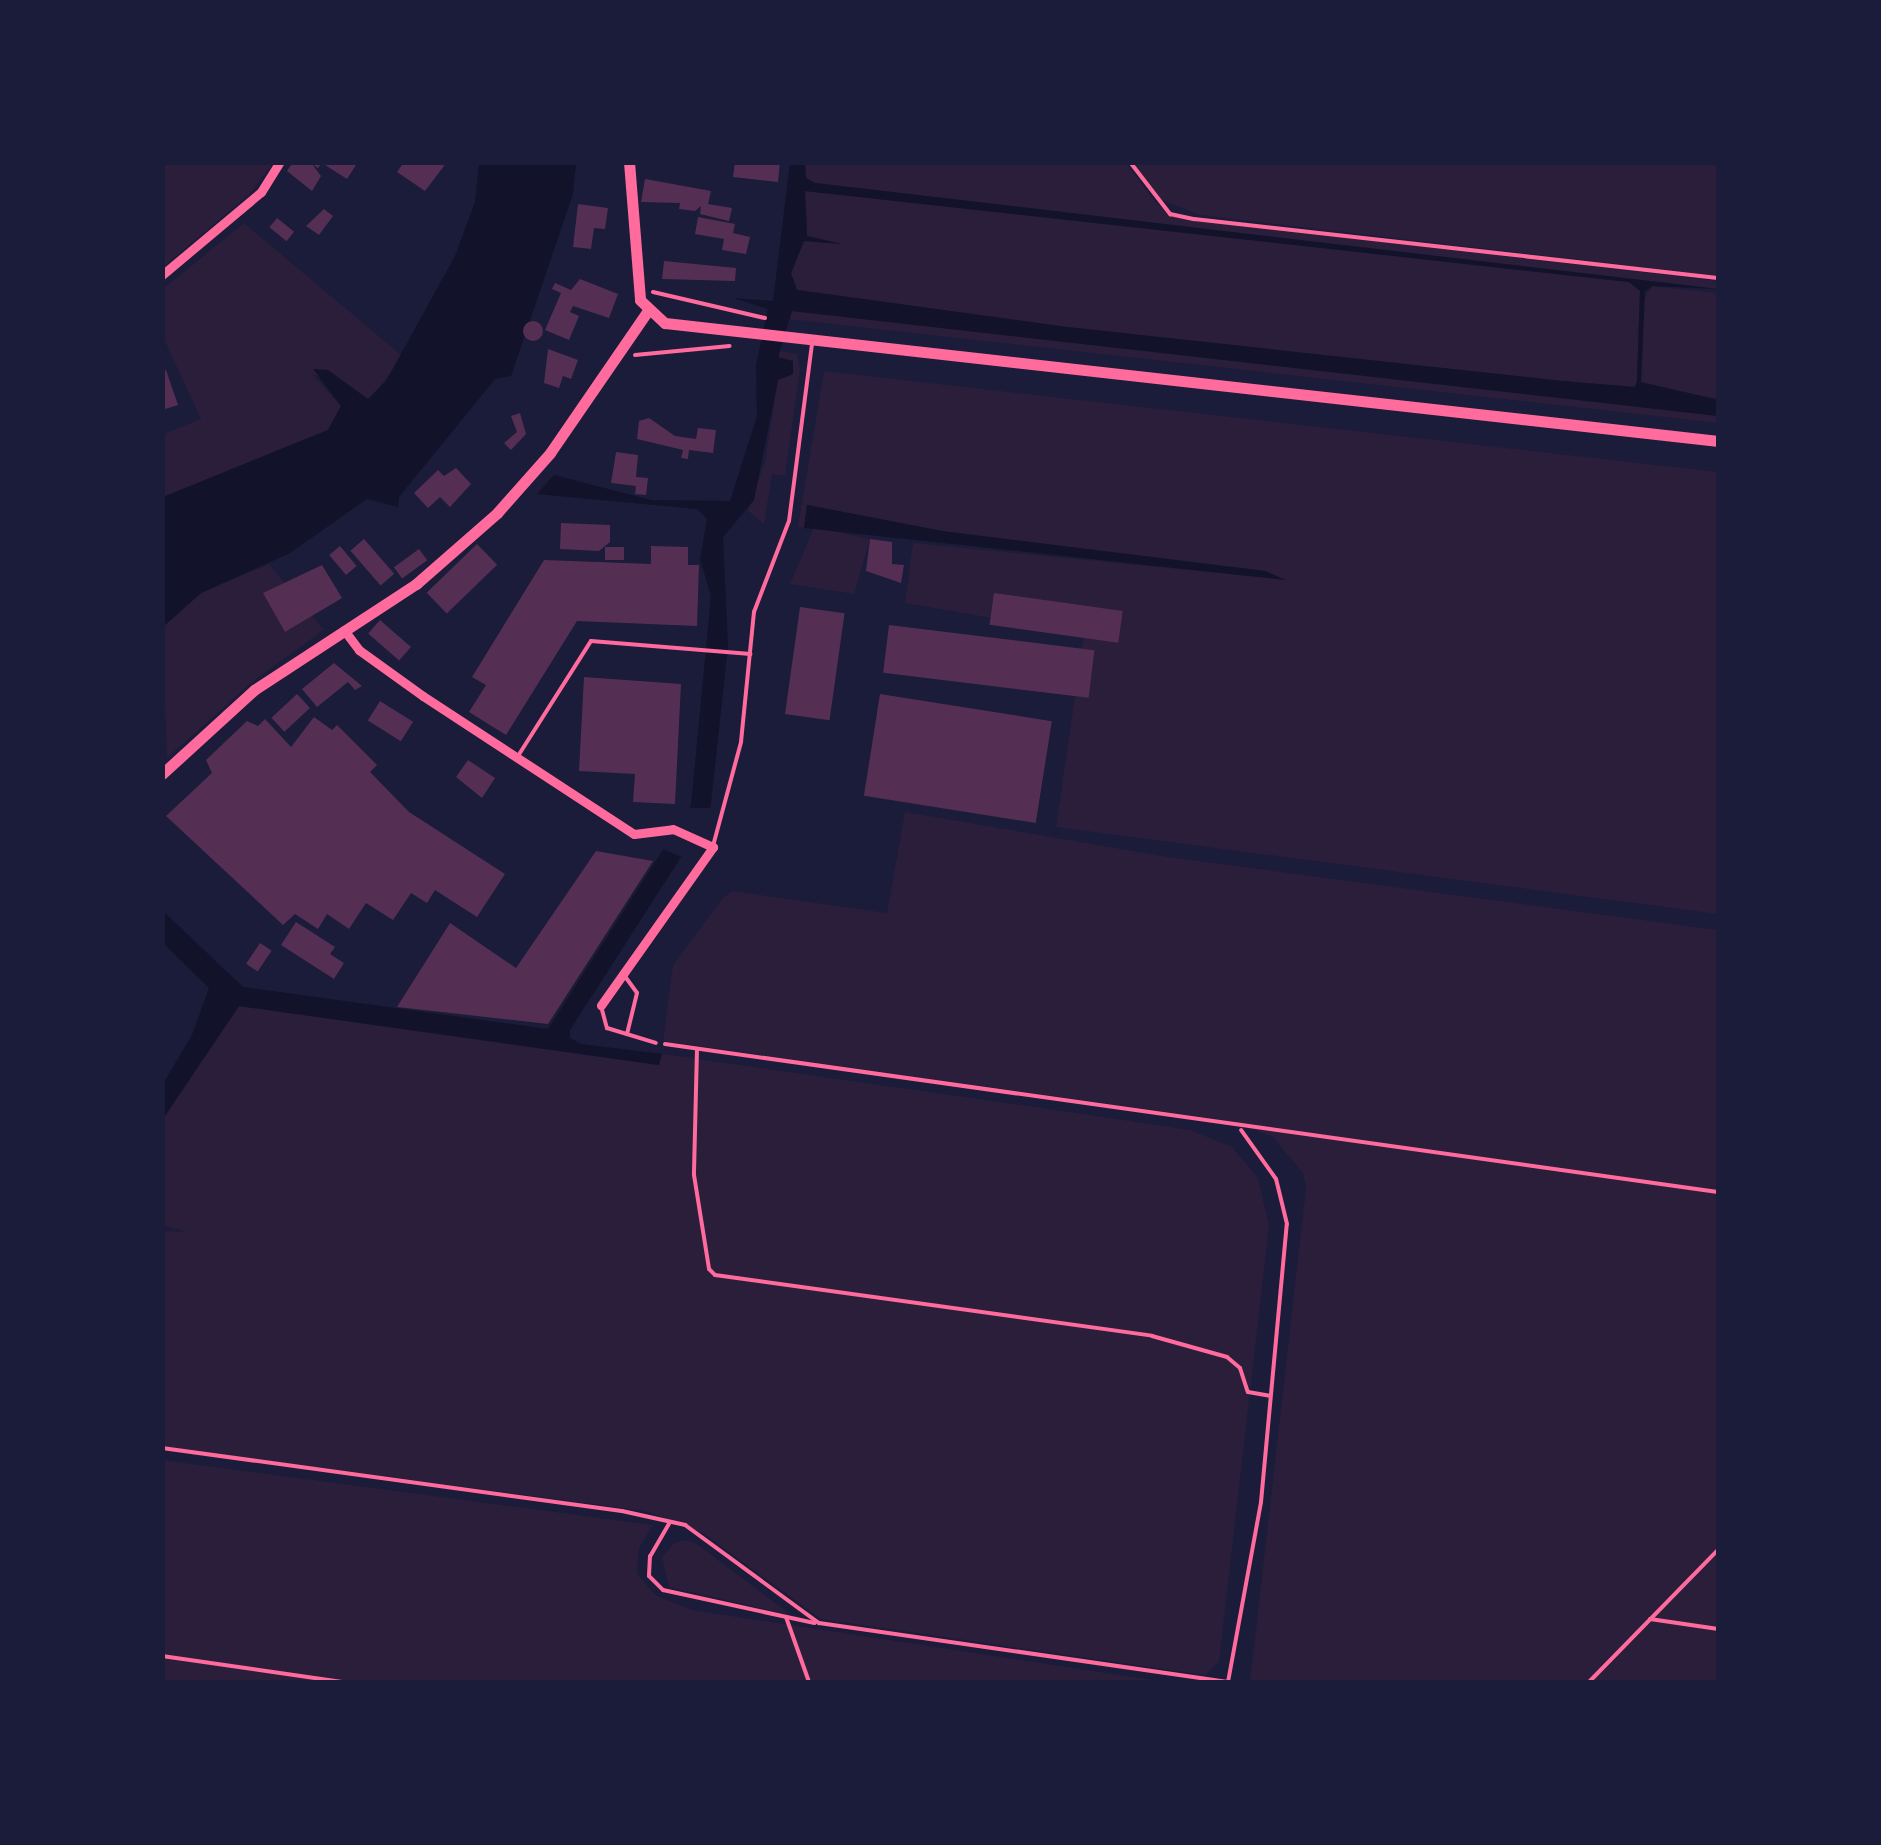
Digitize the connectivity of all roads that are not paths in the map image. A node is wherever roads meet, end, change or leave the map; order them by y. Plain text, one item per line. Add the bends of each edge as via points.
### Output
1 (280, 162) edge
2 (629, 162) edge
3 (162, 275) edge
4 (647, 312) junction
5 (812, 339) junction
6 (1718, 441) edge
7 (344, 630) junction
8 (750, 654) junction
9 (518, 757) junction
10 (162, 774) edge
11 (713, 848) junction
12 (622, 974) junction
13 (601, 1005) joint
14 (626, 1034) junction
15 (656, 1043) road end

1 - 3 street via 262,192
2 - 4 street
4 - 5 street via 665,323
4 - 7 street via 550,453 498,513 416,584
5 - 6 street
5 - 8 lane via 788,521 754,612
7 - 9 street via 359,650
7 - 10 street via 254,690
8 - 9 lane via 591,641
8 - 11 lane via 741,742
9 - 11 street via 634,834 674,829
11 - 12 street
12 - 13 street
12 - 14 lane via 637,993
13 - 14 lane via 607,1028
14 - 15 lane

